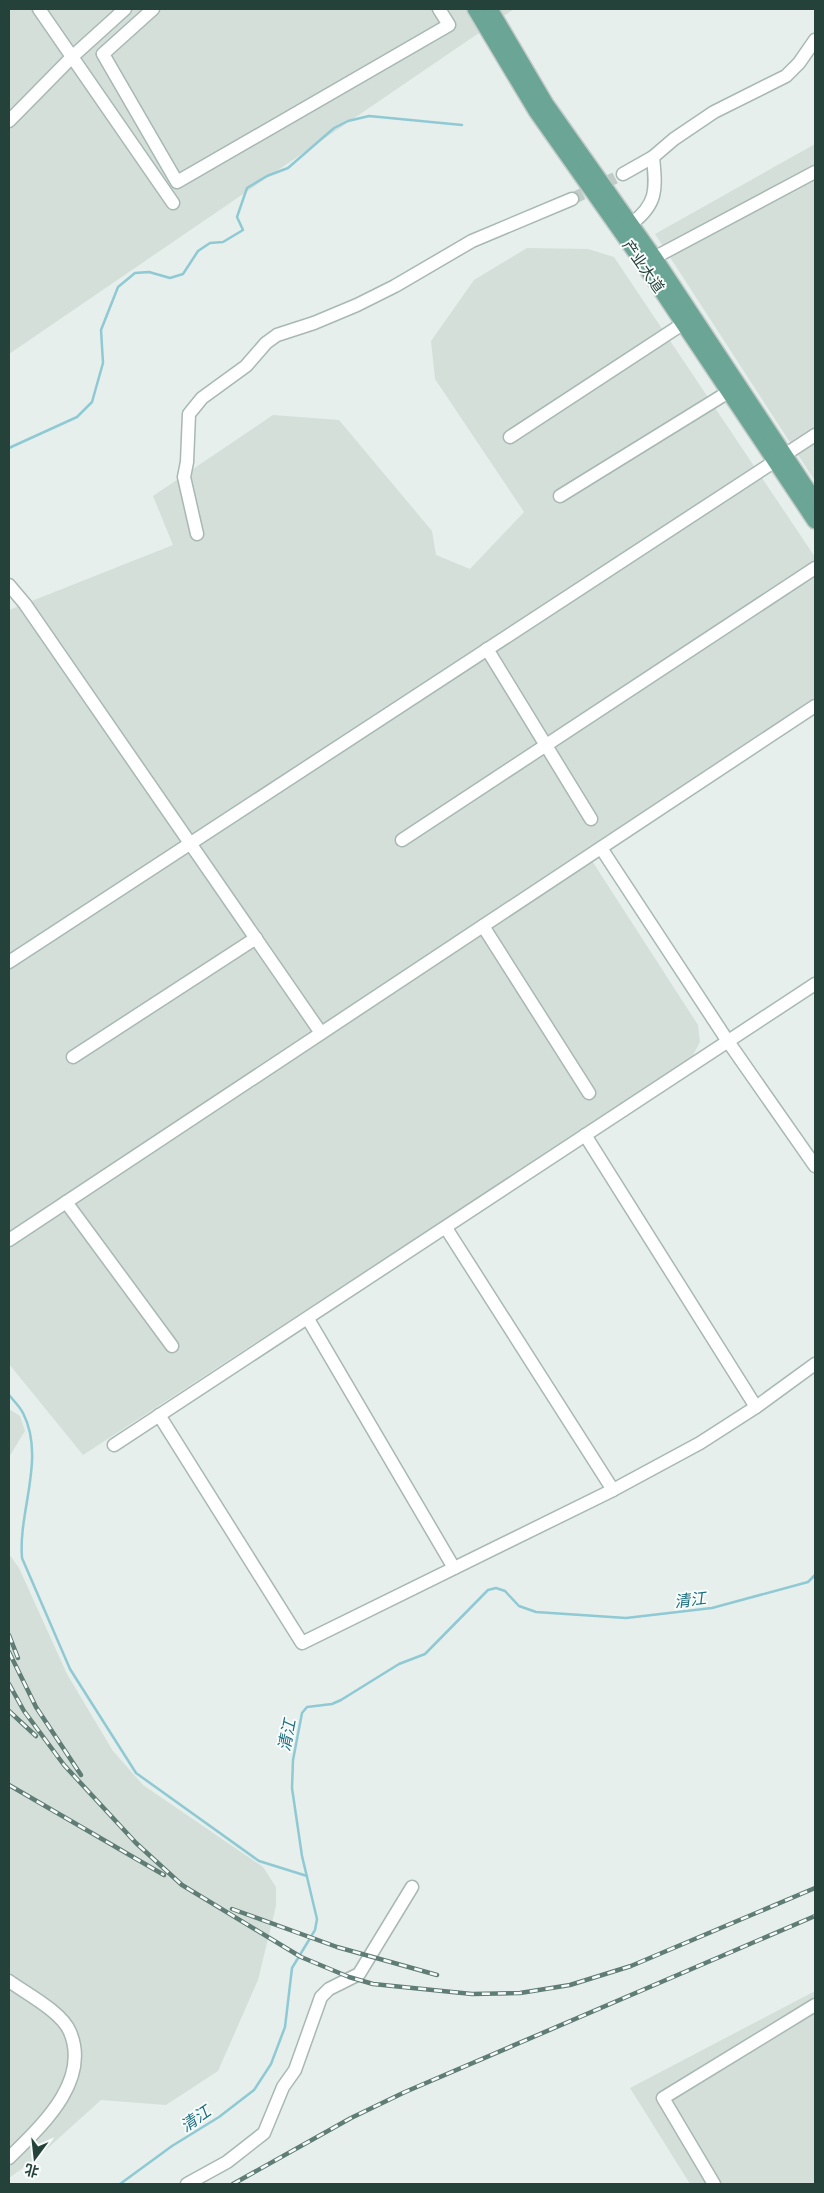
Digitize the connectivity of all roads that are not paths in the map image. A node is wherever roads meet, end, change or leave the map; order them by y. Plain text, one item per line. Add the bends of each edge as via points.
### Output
1 (38, 9) edge
2 (125, 9) edge
3 (153, 9) edge
4 (439, 9) edge
5 (475, 9) edge
6 (490, 9) edge
7 (815, 40) edge
8 (73, 56) junction
9 (9, 121) edge
10 (653, 158) junction
11 (815, 172) edge
12 (623, 174) tunnel mouth
13 (572, 199) tunnel mouth
14 (173, 202) dead end
15 (630, 224) junction
16 (649, 260) junction
17 (684, 324) junction
18 (730, 391) junction
19 (815, 435) edge
20 (510, 437) dead end
21 (781, 458) junction
22 (560, 496) dead end
23 (815, 501) edge
24 (815, 521) edge
25 (197, 534) dead end
26 (815, 568) edge
27 (9, 585) edge
28 (487, 649) junction
29 (815, 706) edge
30 (546, 745) junction
31 (591, 819) dead end
32 (402, 840) dead end
33 (190, 843) junction
34 (601, 848) junction
35 (483, 926) junction
36 (256, 938) junction
37 (9, 962) edge
38 (815, 984) edge
39 (322, 1033) junction
40 (728, 1040) junction
41 (74, 1058) dead end
42 (588, 1093) dead end
43 (585, 1135) junction
44 (815, 1166) edge
45 (66, 1202) junction
46 (446, 1228) junction
47 (9, 1240) edge
48 (308, 1319) junction
49 (172, 1346) dead end
50 (815, 1364) edge
51 (756, 1406) junction
52 (159, 1415) junction
53 (114, 1445) dead end
54 (613, 1490) junction
55 (454, 1568) junction
56 (412, 1887) dead end
57 (9, 1982) edge
58 (815, 2005) edge
59 (9, 2158) edge
60 (187, 2184) edge
61 (714, 2184) edge

1 - 8 street
2 - 8 street
3 - 4 street via 103,54 177,182 449,25
5 - 16 main road, 产业大道 via 536,111
6 - 15 main road, 产业大道 via 546,104
7 - 10 street via 786,76 714,112 674,139
8 - 9 street
8 - 14 street
10 - 12 street
10 - 15 street via 655,191 652,202 645,213
11 - 16 street
13 - 25 street via 472,241 357,305 277,335 246,366 202,398 190,414 184,477
15 - 16 main road, 产业大道
16 - 17 main road, 产业大道
16 - 21 main road, 产业大道
17 - 18 main road, 产业大道
17 - 20 street
18 - 21 main road, 产业大道
18 - 22 street
19 - 21 street
21 - 23 main road, 产业大道
21 - 24 main road, 产业大道
21 - 28 street
26 - 30 street
27 - 33 street
28 - 30 street
28 - 33 street
29 - 34 street
30 - 31 street
30 - 32 street
33 - 36 street
33 - 37 street
34 - 35 street
34 - 40 street
35 - 39 street
35 - 42 street
36 - 39 street
36 - 41 street
38 - 40 street
39 - 45 street
40 - 43 street
40 - 44 street
43 - 46 street
43 - 51 street
45 - 47 street
45 - 49 street
46 - 48 street
46 - 54 street
48 - 52 street
48 - 55 street
50 - 51 street
51 - 54 street via 700,1443
52 - 53 street
52 - 55 street via 302,1644
54 - 55 street
56 - 60 street via 359,1974 321,1996 295,2070 280,2093 264,2133 227,2162
57 - 59 street via 52,2011 70,2032 74,2055 72,2080 63,2098
58 - 61 street via 663,2098

